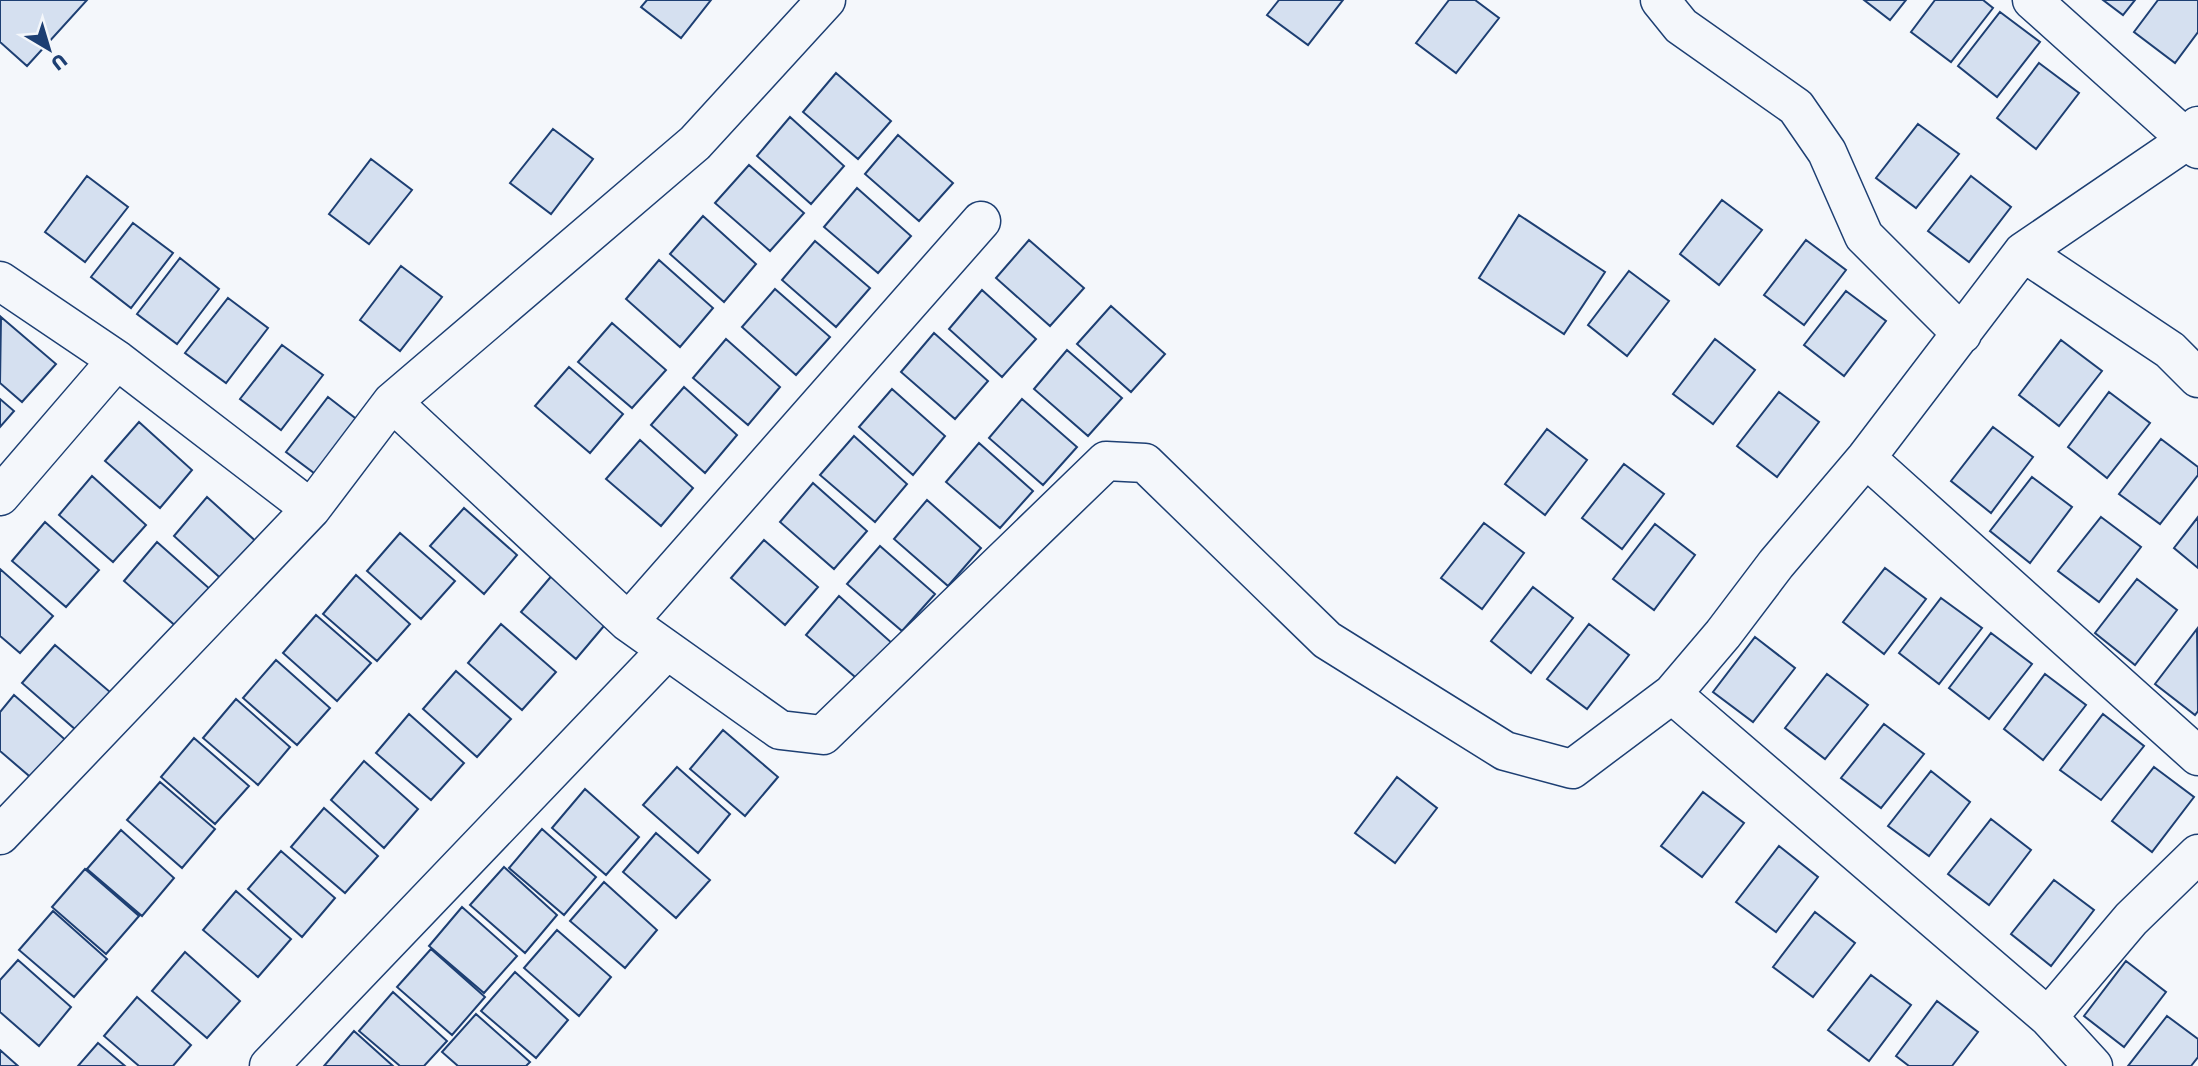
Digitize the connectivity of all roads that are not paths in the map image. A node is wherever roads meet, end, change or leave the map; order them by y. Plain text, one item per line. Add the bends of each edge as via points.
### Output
1 (826, 0) edge
2 (1660, 0) edge
3 (2032, 0) edge
4 (2194, 139) edge
5 (981, 221) dead end
6 (2023, 252) junction
7 (0, 281) edge
8 (1962, 334) junction
9 (117, 360) junction
10 (2198, 378) edge
11 (392, 402) junction
12 (1866, 458) junction
13 (0, 496) edge
14 (311, 509) junction
15 (628, 622) junction
16 (666, 651) junction
17 (1672, 694) junction
18 (2198, 756) edge
19 (0, 835) edge
20 (2198, 854) edge
21 (2048, 1017) junction
22 (269, 1066) edge
23 (2092, 1066) edge

1 - 11 street via 695,143
2 - 8 street via 1681,26 1796,107 1827,152 1864,236
3 - 4 street
4 - 6 street
5 - 15 street
6 - 8 street
6 - 10 street via 2170,350
7 - 9 street
8 - 12 street
9 - 13 street
9 - 14 street
11 - 14 street
11 - 15 street
12 - 17 street
12 - 18 street
14 - 19 street
15 - 16 street
16 - 17 street via 780,730 823,735 1106,461 1144,463 1327,640 1505,751 1572,769
16 - 22 street
17 - 21 street
20 - 21 street via 2132,919
21 - 23 street

